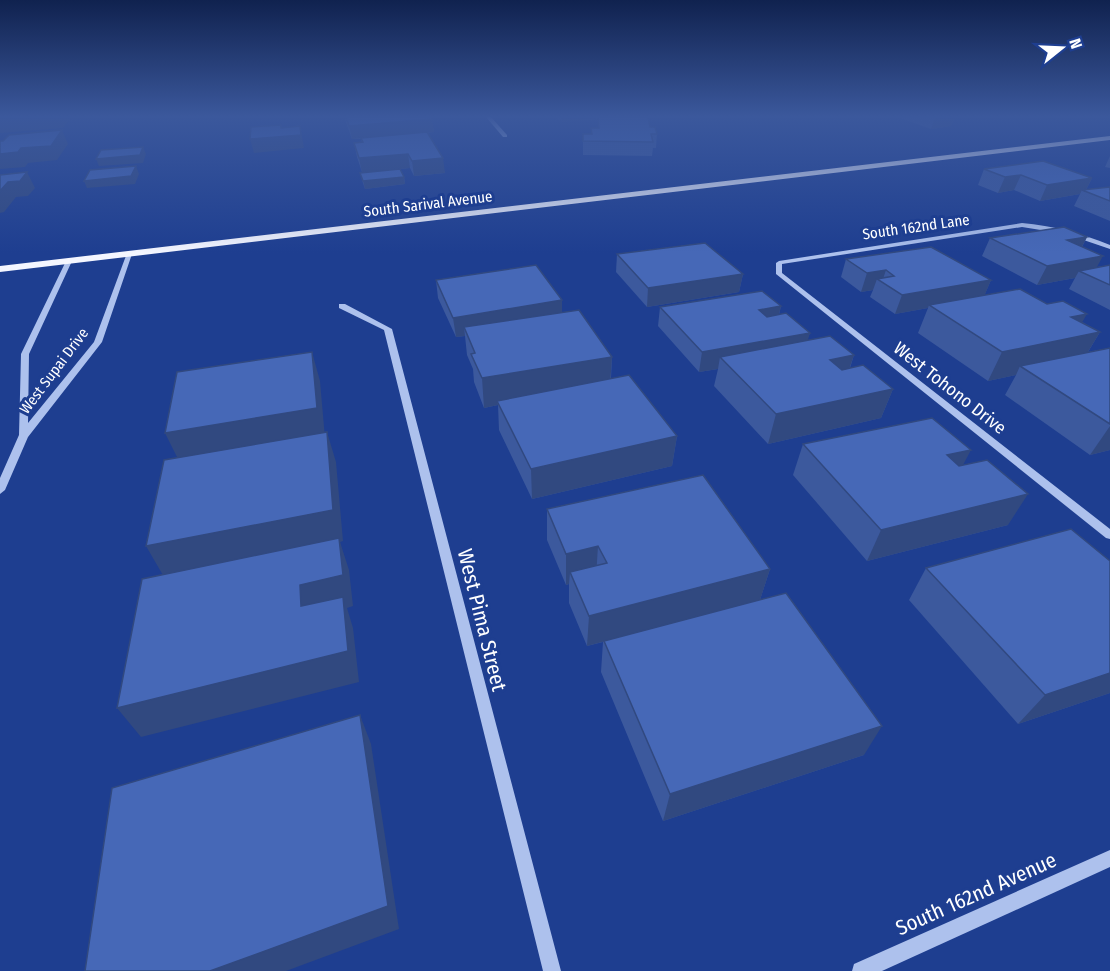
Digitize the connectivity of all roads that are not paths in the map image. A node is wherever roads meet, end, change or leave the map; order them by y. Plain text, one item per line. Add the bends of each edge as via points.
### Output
1 (904, 162) edge
2 (1110, 248) edge
3 (129, 254) junction
4 (69, 261) junction
5 (779, 262) joint
6 (0, 269) edge
7 (342, 306) dead end
8 (23, 435) junction
9 (0, 490) edge
10 (1110, 534) edge
11 (1110, 858) edge
12 (552, 971) edge
13 (861, 971) edge

1 - 3 main road, South Sarival Avenue
2 - 5 street, South 162nd Lane via 1080,234 1022,225
3 - 4 main road, South Sarival Avenue
3 - 8 street, West Supai Drive via 98,342
4 - 6 main road, South Sarival Avenue
4 - 8 street, West Supai Drive via 25,354
5 - 10 street, West Tohono Drive via 779,274
7 - 12 street, West Pima Street via 388,329
8 - 9 street, West Supai Drive
11 - 13 street, South 162nd Avenue

